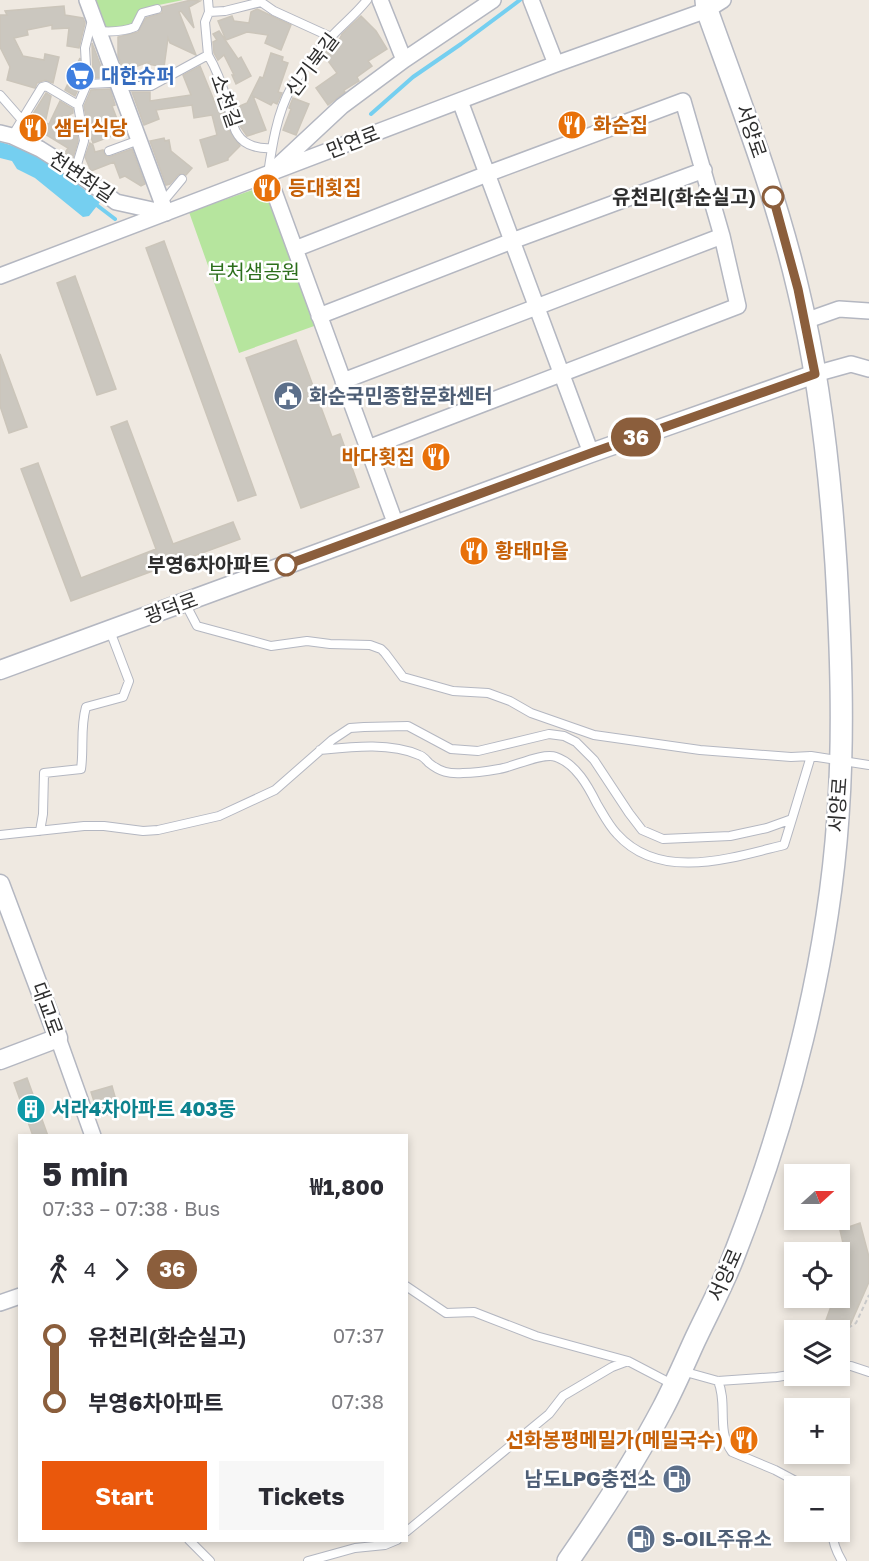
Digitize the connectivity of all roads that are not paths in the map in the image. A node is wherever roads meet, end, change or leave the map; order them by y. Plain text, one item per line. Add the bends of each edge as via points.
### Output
1 (87, 0) edge
2 (208, 0) edge
3 (366, 0) edge
4 (380, 0) edge
5 (493, 0) edge
6 (532, 0) edge
7 (709, 3) edge
8 (158, 9) dead end
9 (209, 12) junction
10 (93, 16) junction
11 (98, 31) junction
12 (332, 37) junction
13 (208, 55) junction
14 (404, 60) junction
15 (556, 64) junction
16 (118, 83) junction
17 (87, 84) junction
18 (0, 96) edge
19 (460, 101) junction
20 (78, 105) junction
21 (22, 120) junction
22 (6, 134) edge
23 (139, 140) junction
24 (272, 148) junction
25 (109, 151) dead end
26 (704, 170) junction
27 (75, 171) junction
28 (487, 174) junction
29 (268, 175) junction
30 (182, 179) dead end
31 (164, 208) junction
32 (722, 236) junction
33 (512, 241) junction
34 (295, 249) junction
35 (0, 276) edge
36 (537, 307) junction
37 (869, 311) edge
38 (319, 316) junction
39 (806, 321) junction
40 (869, 369) edge
41 (561, 373) junction
42 (815, 374) junction
43 (343, 381) junction
44 (368, 448) junction
45 (591, 453) junction
46 (396, 525) junction
47 (184, 603) junction
48 (109, 630) junction
49 (0, 670) edge
50 (320, 750) junction
51 (811, 756) junction
52 (840, 761) junction
53 (869, 765) edge
54 (792, 819) junction
55 (40, 831) junction
56 (0, 835) edge
57 (0, 884) edge
58 (58, 1038) junction
59 (0, 1060) edge
60 (92, 1134) edge
61 (408, 1287) edge
62 (18, 1297) edge
63 (0, 1303) edge
64 (628, 1361) junction
65 (850, 1366) edge
66 (869, 1372) edge
67 (784, 1376) edge
68 (677, 1378) junction
69 (718, 1381) junction
70 (786, 1476) edge
71 (408, 1530) edge
72 (191, 1542) edge
73 (392, 1542) edge
74 (834, 1542) edge
75 (210, 1561) edge
76 (308, 1561) edge
77 (568, 1561) edge
78 (842, 1561) edge

1 - 10 street
2 - 9 lane
3 - 12 lane, 신기북길
4 - 14 street
5 - 14 street
6 - 15 street
7 - 15 street, 만연로
7 - 39 main road, 서양로 via 766,173
8 - 11 lane via 142,13 131,29
9 - 12 lane via 261,2
9 - 13 lane via 205,22
10 - 11 street
10 - 17 lane via 85,48
11 - 16 street
12 - 24 lane, 신기북길 via 291,87
13 - 16 lane, 소천길 via 151,86
13 - 24 lane, 소천길 via 239,138 263,149
14 - 29 street via 342,106
15 - 19 street, 만연로
16 - 17 lane, 소천길
16 - 23 street
17 - 20 lane
18 - 21 lane
19 - 28 street
19 - 29 street, 만연로
20 - 21 lane via 42,87
20 - 27 lane via 84,141
21 - 22 lane
22 - 27 street, 천변좌길
23 - 25 lane
23 - 31 street
24 - 29 lane, 신기북길
26 - 28 street via 683,101
26 - 32 street
26 - 33 street
27 - 31 street, 천변좌길 via 116,202
28 - 33 street
28 - 34 street
29 - 31 street, 만연로
29 - 34 street
30 - 31 lane
31 - 35 street, 만연로
32 - 36 street
32 - 41 street via 738,306
33 - 36 street
33 - 38 street
34 - 38 street
36 - 41 street
36 - 43 street
37 - 39 street via 839,309
38 - 43 street
39 - 42 main road, 서양로
40 - 42 street via 851,364
41 - 44 street
41 - 45 street
42 - 45 street, 광덕로
42 - 52 main road, 서양로 via 838,594
43 - 44 street
44 - 46 street
45 - 46 street, 광덕로
46 - 47 street, 광덕로
47 - 48 street, 광덕로
47 - 51 lane via 197,626 271,646 307,641 370,645 381,649 403,677 453,691 488,693 594,735 700,750
48 - 49 street, 광덕로
48 - 55 lane via 129,681 123,697 86,707 81,770 44,773
50 - 54 lane via 350,728 364,727 408,726 460,750 564,736 594,760 642,830 663,839 730,836
50 - 54 lane via 403,750 420,755 444,773 499,769 555,756 584,780 617,834 651,858 685,863 710,862 784,845
50 - 55 lane via 275,790 219,816 158,830 104,826
51 - 52 lane
51 - 54 lane
52 - 53 lane
52 - 68 main road, 서양로 via 829,901 804,1035 761,1183 734,1257
55 - 56 lane
57 - 58 street, 대교로
58 - 59 street
58 - 60 street, 대교로
61 - 64 lane via 447,1313 474,1312 536,1336
62 - 63 street
64 - 68 lane
64 - 71 lane via 563,1396 549,1414
65 - 66 lane
67 - 69 lane
68 - 69 lane
68 - 77 main road, 서양로 via 604,1509
69 - 70 lane via 723,1395 723,1428 732,1452
72 - 75 lane
73 - 76 lane
74 - 78 lane

